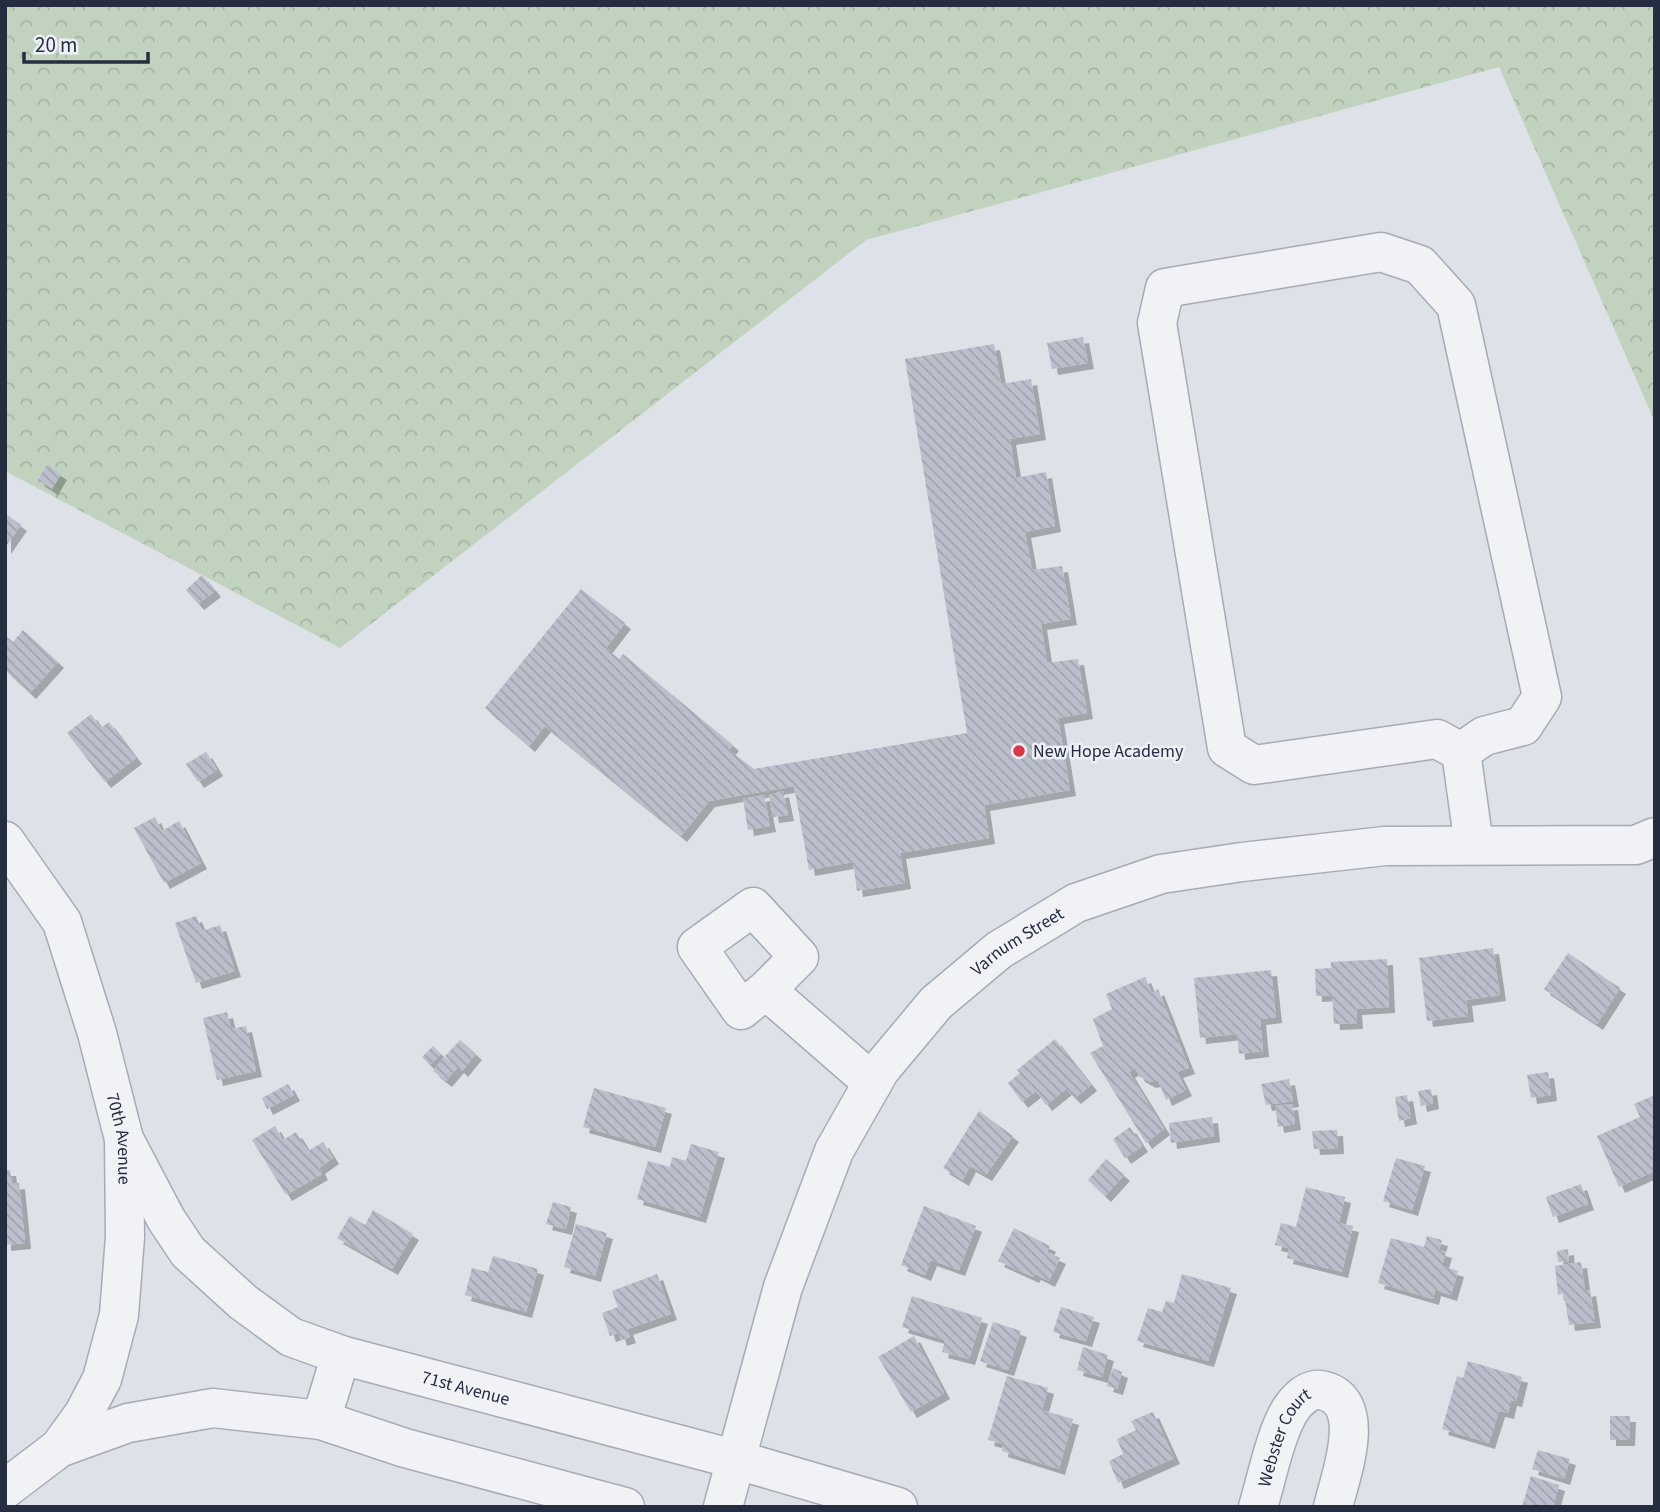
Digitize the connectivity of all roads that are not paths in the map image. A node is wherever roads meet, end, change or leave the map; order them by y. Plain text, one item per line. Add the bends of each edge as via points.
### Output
1 (1461, 752) junction
2 (5, 841) edge
3 (1475, 845) junction
4 (1648, 849) edge
5 (766, 990) dead end
6 (873, 1083) junction
7 (124, 1139) junction
8 (341, 1356) junction
9 (321, 1420) junction
10 (59, 1448) junction
11 (734, 1459) junction
12 (5, 1489) edge
13 (625, 1507) edge
14 (723, 1507) edge
15 (898, 1507) edge
16 (1258, 1507) edge
17 (1333, 1507) edge

1 - 1 street via 1437,739 1254,765 1227,748 1157,323 1165,288 1381,252 1420,265 1456,305 1542,697 1523,726 1484,736
1 - 3 street
2 - 7 street, 70th Avenue via 62,922
3 - 4 street, Varnum Street
3 - 6 street, Varnum Street via 1385,846 1228,864 1161,874 1076,903 999,950 936,1003
5 - 6 street
6 - 11 street, Varnum Street via 834,1151 783,1287
7 - 8 street, 71st Avenue via 188,1252 243,1302 291,1337
7 - 10 street, 70th Avenue via 125,1237 119,1315 102,1379
8 - 9 street
8 - 11 street, 71st Avenue
9 - 10 street via 214,1408 128,1423
9 - 13 street via 405,1448
10 - 12 street
11 - 14 street, Varnum Street
11 - 15 street, 71st Avenue
16 - 17 street, Webster Court via 1292,1407 1305,1393 1322,1390 1344,1404 1348,1418 1349,1438

